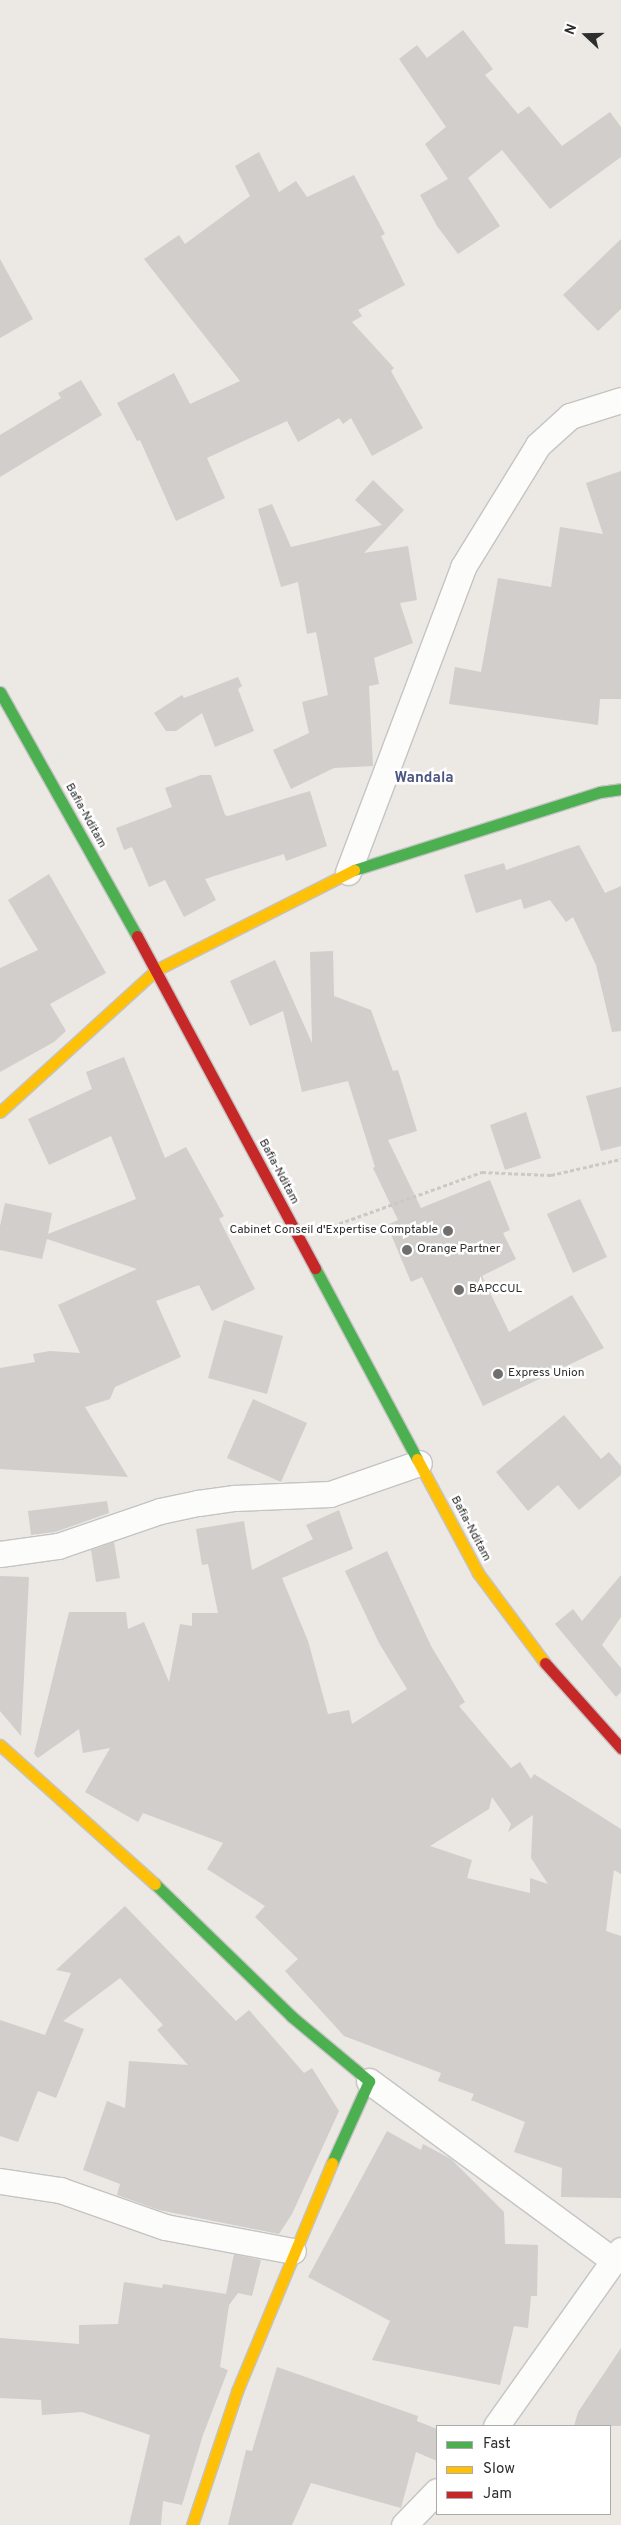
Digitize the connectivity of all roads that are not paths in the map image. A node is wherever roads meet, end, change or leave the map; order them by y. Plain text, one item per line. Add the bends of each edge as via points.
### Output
1 (621, 400) edge
2 (0, 692) edge
3 (621, 789) edge
4 (348, 872) junction
5 (156, 970) junction
6 (0, 1112) edge
7 (419, 1463) junction
8 (0, 1554) edge
9 (0, 1745) edge
10 (621, 1748) edge
11 (369, 2081) junction
12 (0, 2181) edge
13 (293, 2251) junction
14 (617, 2255) edge
15 (497, 2425) edge
16 (436, 2492) edge
17 (192, 2525) edge
18 (404, 2525) edge

1 - 4 street via 570,416 538,445 463,567
2 - 5 street, Bafia-Nditam
3 - 4 street via 600,792
4 - 5 street
5 - 6 street
5 - 7 street, Bafia-Nditam
7 - 8 street via 330,1494 198,1503 160,1511 58,1546
7 - 10 street, Bafia-Nditam via 478,1573 543,1661
9 - 11 street via 140,1870 291,2016
11 - 13 street
11 - 14 street
12 - 13 street via 60,2190 165,2226
13 - 17 street via 237,2390
14 - 15 street
16 - 18 street

